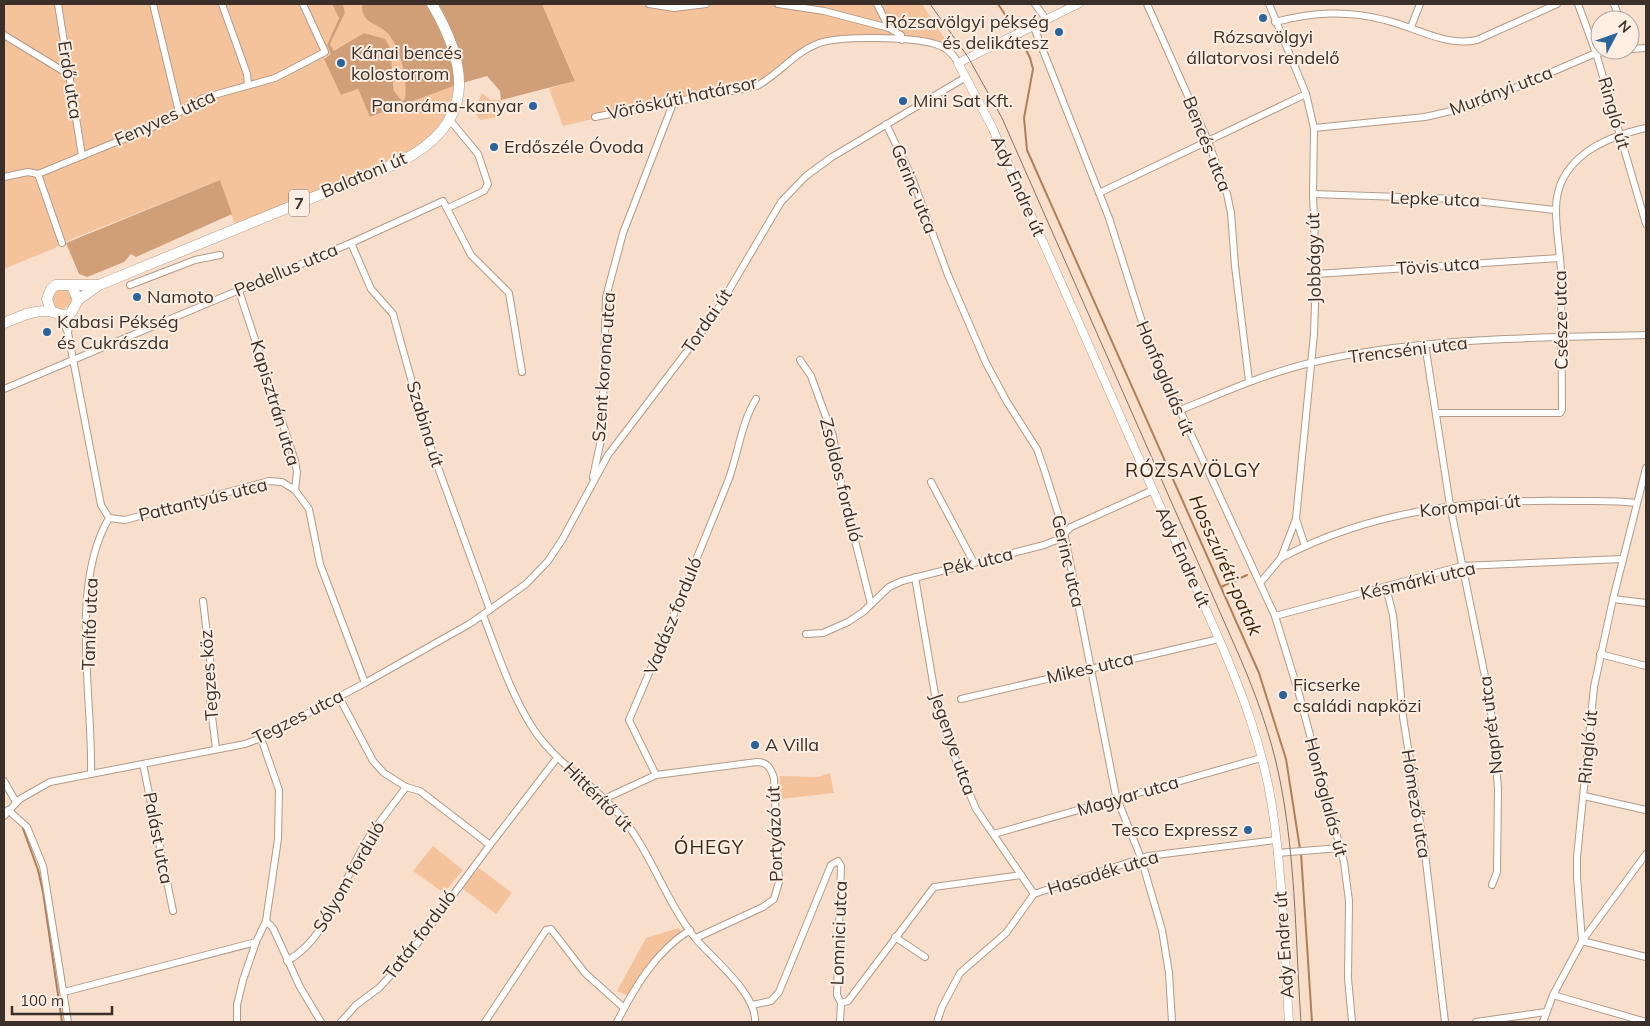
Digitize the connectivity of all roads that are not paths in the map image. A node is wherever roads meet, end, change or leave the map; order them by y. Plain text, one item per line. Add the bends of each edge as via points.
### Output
1 (58, 4) edge
2 (153, 4) edge
3 (222, 4) edge
4 (303, 4) edge
5 (432, 4) edge
6 (649, 4) edge
7 (706, 4) edge
8 (778, 4) edge
9 (877, 4) edge
10 (1035, 4) edge
11 (1078, 4) edge
12 (1147, 4) edge
13 (1269, 4) edge
14 (1420, 4) edge
15 (1557, 4) edge
16 (1578, 4) edge
17 (1046, 19) junction
18 (1276, 22) junction
19 (1033, 25) junction
20 (1411, 27) junction
21 (889, 28) junction
22 (4, 35) edge
23 (1590, 37) edge
24 (902, 40) junction
25 (1590, 56) edge
26 (1598, 60) edge
27 (958, 62) junction
28 (68, 74) junction
29 (966, 77) junction
30 (248, 85) junction
31 (1306, 94) junction
32 (674, 101) junction
33 (179, 112) junction
34 (595, 117) dead end
35 (449, 118) junction
36 (886, 124) junction
37 (1314, 128) junction
38 (1646, 128) edge
39 (1620, 134) junction
40 (1208, 141) junction
41 (82, 156) junction
42 (38, 174) junction
43 (4, 177) edge
44 (1099, 193) junction
45 (1313, 194) junction
46 (448, 208) junction
47 (1556, 210) junction
48 (1646, 224) edge
49 (62, 243) dead end
50 (351, 243) junction
51 (220, 255) dead end
52 (1560, 258) junction
53 (143, 267) junction
54 (1316, 274) junction
55 (148, 278) junction
56 (99, 285) junction
57 (130, 285) dead end
58 (72, 286) junction
59 (239, 291) junction
60 (47, 299) junction
61 (78, 300) junction
62 (55, 313) junction
63 (71, 313) junction
64 (27, 314) junction
65 (4, 323) edge
66 (68, 333) junction
67 (1646, 335) edge
68 (1562, 337) junction
69 (1426, 344) junction
70 (74, 360) junction
71 (800, 360) dead end
72 (1311, 363) junction
73 (522, 372) dead end
74 (1249, 381) junction
75 (4, 389) edge
76 (756, 399) dead end
77 (1178, 411) junction
78 (1437, 413) junction
79 (1646, 468) edge
80 (931, 482) dead end
81 (295, 490) junction
82 (1153, 490) junction
83 (588, 493) junction
84 (1637, 503) junction
85 (1450, 504) junction
86 (109, 518) junction
87 (1296, 519) junction
88 (1064, 532) junction
89 (1304, 546) junction
90 (1281, 558) junction
91 (1623, 559) junction
92 (974, 563) junction
93 (1462, 566) junction
94 (915, 577) junction
95 (1260, 583) junction
96 (1386, 587) junction
97 (1613, 598) junction
98 (202, 601) dead end
99 (1646, 603) edge
100 (871, 604) junction
101 (490, 610) junction
102 (483, 615) junction
103 (1275, 616) junction
104 (806, 634) dead end
105 (1219, 639) junction
106 (1600, 654) junction
107 (1646, 666) edge
108 (1091, 668) junction
109 (366, 683) junction
110 (339, 697) junction
111 (962, 699) dead end
112 (261, 738) junction
113 (216, 750) junction
114 (557, 758) junction
115 (1261, 758) junction
116 (143, 764) junction
117 (91, 773) junction
118 (656, 775) junction
119 (4, 781) edge
120 (406, 787) junction
121 (1584, 796) junction
122 (604, 799) junction
123 (1117, 800) junction
124 (16, 802) junction
125 (8, 810) junction
126 (1646, 810) edge
127 (4, 816) edge
128 (994, 834) junction
129 (1276, 840) junction
130 (490, 845) junction
131 (1340, 848) junction
132 (1277, 853) junction
133 (1646, 854) edge
134 (1141, 858) junction
135 (1021, 874) junction
136 (1492, 885) dead end
137 (1034, 894) junction
138 (172, 911) dead end
139 (266, 921) junction
140 (690, 930) junction
141 (895, 937) junction
142 (696, 938) junction
143 (1582, 941) junction
144 (256, 942) junction
145 (925, 957) dead end
146 (1646, 957) edge
147 (287, 961) junction
148 (64, 992) junction
149 (1554, 995) junction
150 (841, 1003) junction
151 (752, 1005) junction
152 (624, 1008) junction
153 (1546, 1012) junction
154 (68, 1022) edge
155 (237, 1022) edge
156 (321, 1022) edge
157 (341, 1022) edge
158 (485, 1022) edge
159 (617, 1022) edge
160 (755, 1022) edge
161 (840, 1022) edge
162 (937, 1022) edge
163 (1172, 1022) edge
164 (1289, 1022) edge
165 (1352, 1022) edge
166 (1445, 1022) edge
167 (1476, 1022) edge
168 (1543, 1022) edge
169 (1646, 1022) edge

1 - 28 street, Erdő utca
2 - 33 street
3 - 30 street
4 - 30 street, Fenyves utca via 326,52 275,78
5 - 35 main road, Balatoni út / 7 via 451,38 458,64 457,97
6 - 7 street via 674,8
8 - 21 street via 824,11
9 - 21 street
10 - 17 street
11 - 17 street
12 - 40 street, Bencés utca
13 - 18 street, Jobbágy út
14 - 20 street
15 - 20 street via 1466,42 1452,42
16 - 23 street, Ringló út
17 - 19 street
18 - 20 street via 1296,16 1339,12
18 - 31 street, Jobbágy út
19 - 27 street
19 - 44 street, Honfoglalás út
21 - 24 street via 901,35
22 - 28 street
24 - 27 street, Vöröskúti határsor via 935,44 952,53
24 - 32 street, Vöröskúti határsor via 862,37 822,42 801,52 757,86
25 - 37 street, Murányi utca via 1473,106 1425,117
26 - 39 street, Ringló út
27 - 29 street, Ady Endre út
28 - 41 street, Erdő utca
29 - 36 street, Tordai út
29 - 82 street, Ady Endre út via 992,127
30 - 33 street, Fenyves utca via 204,98
31 - 37 street, Jobbágy út
31 - 40 street
32 - 34 street, Vöröskúti határsor
32 - 83 street, Szent korona utca via 623,234 606,297 602,435
33 - 41 street, Fenyves utca via 160,124
35 - 46 street via 480,158 488,187
35 - 53 main road, Balatoni út / 7 via 420,152 402,161
36 - 83 street, Tordai út via 816,168 782,202 713,317 611,450
36 - 88 street, Gerinc utca via 912,175 948,275 986,363 1036,449
37 - 45 street, Jobbágy út
38 - 39 street, Csésze utca
39 - 47 street, Csésze utca via 1579,157 1563,178
39 - 48 street, Ringló út
40 - 44 street
40 - 74 street, Bencés utca via 1232,213
41 - 42 street, Fenyves utca
42 - 43 street, Fenyves utca via 28,172
42 - 49 street
44 - 77 street, Honfoglalás út via 1140,319
45 - 47 street, Lepke utca via 1459,199
45 - 54 street, Jobbágy út
46 - 50 street, Pedellus utca via 445,202 440,201
46 - 73 street via 471,255 509,292
47 - 52 street, Csésze utca
50 - 59 street, Pedellus utca
50 - 101 street, Szabina út via 371,289 393,314 428,440
51 - 55 street via 195,260
52 - 54 street, Tövis utca
52 - 68 street, Csésze utca
53 - 55 street
53 - 56 main road, Balatoni út / 7
54 - 72 street, Jobbágy út
55 - 57 street
56 - 58 main road, Balatoni út / 7
56 - 61 main road, Balatoni út / 7
58 - 60 main road, Balatoni út / 7 via 56,285
58 - 61 main road
59 - 70 street, Pedellus utca
59 - 81 street, Kapisztrán utca via 295,461
60 - 62 main road
60 - 64 main road, Balatoni út / 7
61 - 63 main road, Balatoni út / 7
62 - 63 main road, Balatoni út / 7
62 - 64 main road, Balatoni út / 7
62 - 66 street
63 - 66 street
64 - 65 main road, Balatoni út / 7
66 - 70 street
67 - 68 street, Trencséni utca
68 - 69 street, Trencséni utca
68 - 78 street, Csésze utca via 1560,413
69 - 72 street, Trencséni utca
69 - 78 street, Naprét utca
70 - 75 street, Pedellus utca
70 - 86 street via 101,505
71 - 100 street, Zsoldos forduló via 811,376 833,436 842,489
72 - 74 street, Trencséni utca
72 - 87 street, Jobbágy út
74 - 77 street, Trencséni utca
76 - 118 street, Vadász forduló via 749,410 734,464 686,588 629,720
77 - 95 street, Honfoglalás út
78 - 85 street, Naprét utca
79 - 84 street, Ringló út
80 - 92 street
81 - 86 street, Pattantyús utca via 282,482 269,481 124,520
81 - 109 street, Kapisztrán utca via 309,509 326,581
82 - 88 street, Pék utca
82 - 105 street, Ady Endre út
83 - 101 street, Tordai út via 548,561 526,584
84 - 85 street, Korompai út via 1538,500
84 - 91 street, Ringló út
85 - 89 street, Korompai út via 1388,518
85 - 93 street, Naprét utca
86 - 117 street, Tanító utca via 100,534 87,592
87 - 89 street, Jobbágy út
87 - 90 street, Jobbágy út
88 - 92 street, Pék utca via 1044,545
88 - 108 street, Gerinc utca
89 - 90 street, Korompai út
90 - 95 street, Jobbágy út
91 - 93 street, Késmárki utca
91 - 97 street, Ringló út
92 - 94 street, Pék utca
93 - 96 street, Késmárki utca
93 - 136 street, Naprét utca via 1490,701 1498,788 1497,872
94 - 100 street, Pék utca via 892,585
94 - 128 street, Jegenye utca via 939,714 976,809
95 - 103 street, Honfoglalás út
96 - 103 street, Késmárki utca
96 - 166 street, Hómező utca via 1393,614 1403,717 1425,853
97 - 99 street
97 - 106 street, Ringló út
98 - 113 street, Tegzes köz via 212,676 210,700
100 - 104 street, Pék utca via 848,622 823,633
101 - 102 street, Tegzes utca
102 - 109 street, Tegzes utca
102 - 114 street, Hittérítő út via 525,716
103 - 131 street, Honfoglalás út
105 - 108 street, Mikes utca
105 - 115 street, Ady Endre út via 1237,682
106 - 107 street
106 - 121 street, Ringló út
108 - 111 street, Mikes utca
108 - 123 street, Gerinc utca
109 - 110 street, Tegzes utca
110 - 112 street, Tegzes utca
110 - 120 street via 373,761 384,773
112 - 113 street, Tegzes utca
112 - 139 street via 280,798 278,838
113 - 116 street, Tegzes utca
114 - 122 street, Hittérítő út
114 - 130 street, Tatár forduló
115 - 123 street, Magyar utca
115 - 129 street, Ady Endre út
116 - 117 street, Tegzes utca
116 - 138 street, Palást utca
117 - 124 street, Tegzes utca via 50,782
118 - 122 street
118 - 142 street, Portyázó út via 757,762 768,766 774,778 778,882 774,899 764,907
119 - 124 street
120 - 130 street via 420,791
120 - 147 street, Sólyom forduló via 368,839 318,932 303,951
121 - 126 street
121 - 143 street, Ringló út via 1577,877
122 - 140 street, Hittérítő út via 635,835
123 - 128 street, Magyar utca
123 - 134 street, Gerinc utca
124 - 125 street, Tegzes utca
125 - 127 street, Tegzes utca
125 - 148 street via 27,827 43,866
128 - 135 street, Jegenye utca
129 - 132 street, Ady Endre út
129 - 134 street, Hasadék utca
130 - 157 street, Tatár forduló via 405,960
131 - 132 street
131 - 165 street, Honfoglalás út via 1348,901 1348,978
132 - 164 street, Ady Endre út
133 - 143 street
134 - 137 street, Hasadék utca
134 - 163 street, Gerinc utca via 1167,952
135 - 137 street, Jegenye utca
135 - 141 street, Lomnici utca via 934,887
137 - 162 street, Hasadék utca via 1006,933 960,973
139 - 144 street
139 - 147 street
140 - 142 street, Hittérítő út
140 - 152 street via 663,951
141 - 145 street
141 - 150 street, Lomnici utca via 848,1001
142 - 151 street, Hittérítő út
143 - 146 street
143 - 149 street
144 - 148 street
144 - 155 street via 237,1005
147 - 156 street
148 - 154 street
149 - 153 street
149 - 169 street
150 - 151 street, Lomnici utca via 837,995 841,866 838,861 831,865 780,992 771,1001
150 - 161 street
151 - 160 street, Hittérítő út
152 - 158 street via 585,973 551,929 546,930
152 - 159 street
153 - 167 street
153 - 168 street

